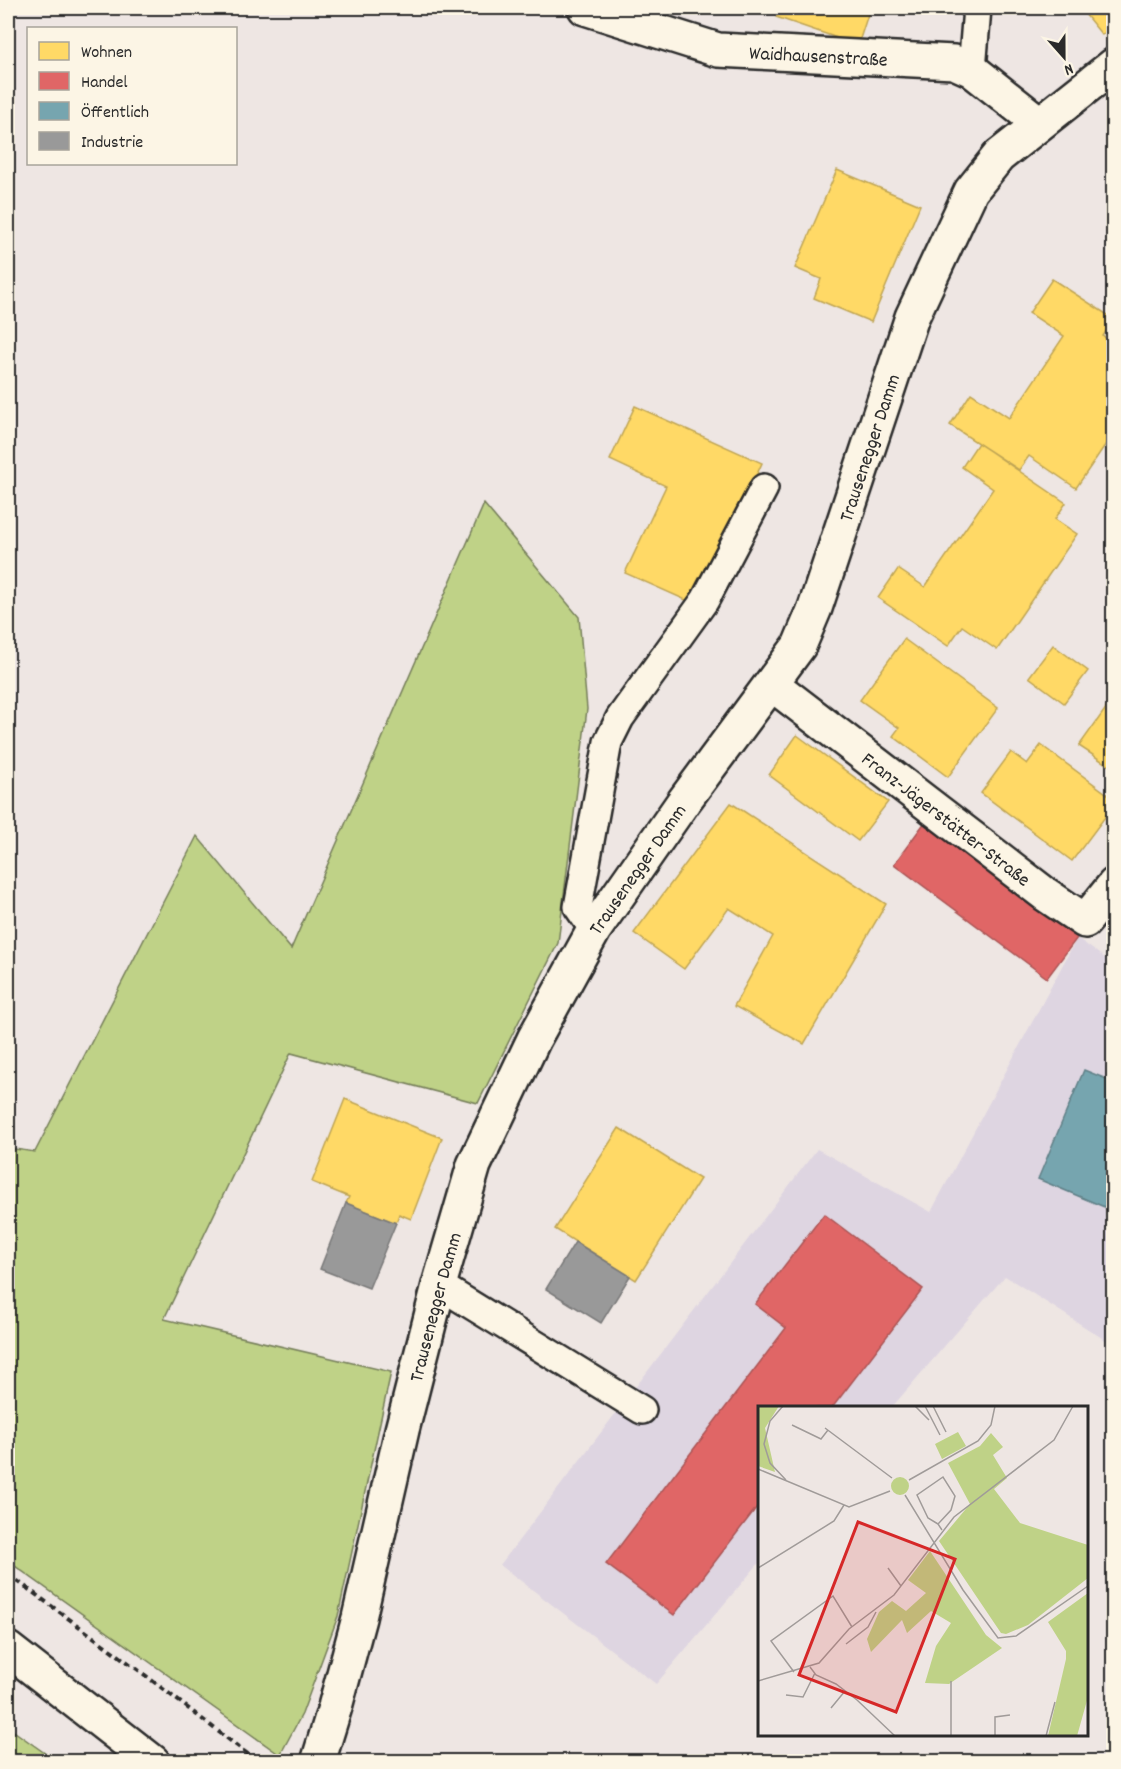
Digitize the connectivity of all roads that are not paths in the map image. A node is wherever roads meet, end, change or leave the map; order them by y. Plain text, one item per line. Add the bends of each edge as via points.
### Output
1 (589, 8) edge
2 (977, 8) edge
3 (1113, 64) edge
4 (972, 70) junction
5 (1039, 123) junction
6 (764, 488) dead end
7 (773, 685) junction
8 (1113, 885) edge
9 (594, 930) junction
10 (439, 1284) junction
11 (642, 1410) dead end
12 (8, 1649) edge
13 (153, 1761) edge
14 (318, 1761) edge

1 - 4 street, Waidhausenstraße via 717,50 954,62
2 - 4 lane
3 - 5 street, Trausenegger Damm
4 - 5 street, Waidhausenstraße
5 - 7 street, Trausenegger Damm via 999,156 971,191 912,318 799,646
6 - 9 lane via 705,600 620,718 608,742 578,907
7 - 8 street, Franz-Jägerstätter-Straße via 1085,921
7 - 9 street, Trausenegger Damm via 684,801
9 - 10 street, Trausenegger Damm via 534,1039 474,1165
10 - 11 lane
10 - 14 street, Trausenegger Damm via 359,1618
12 - 13 street

